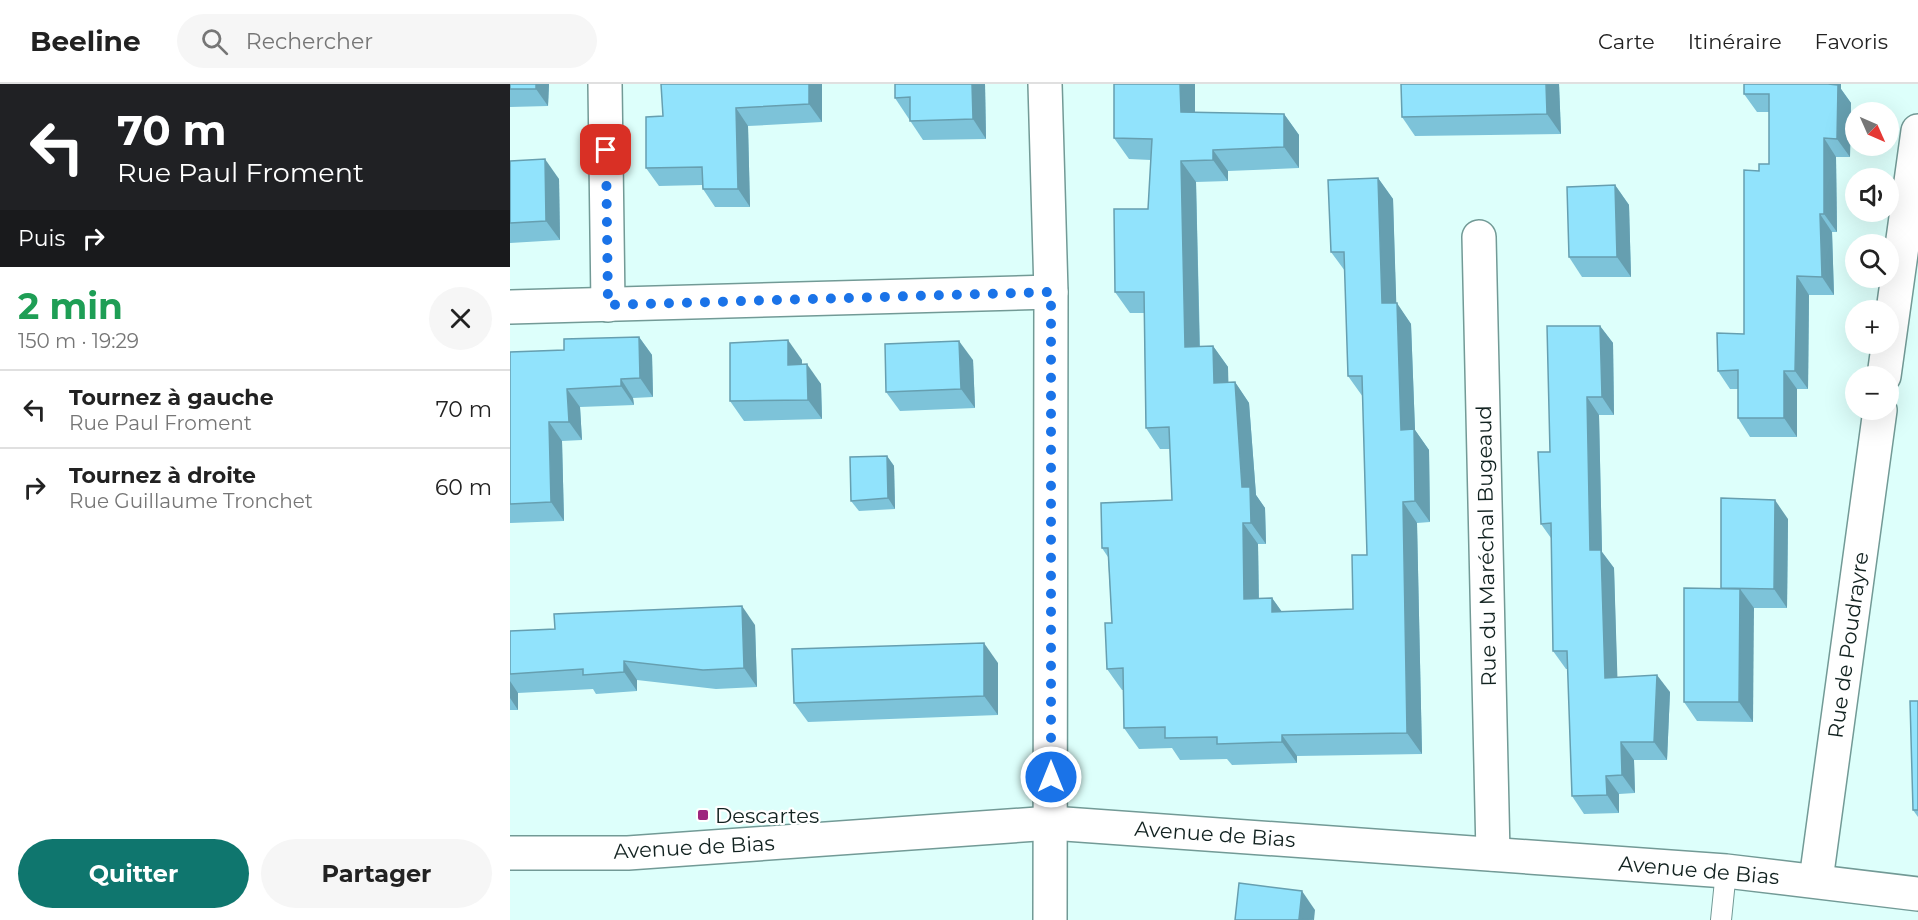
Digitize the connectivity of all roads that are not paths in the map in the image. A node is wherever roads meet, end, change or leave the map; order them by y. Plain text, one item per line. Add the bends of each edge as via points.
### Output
1 (604, 84) edge
2 (1045, 84) edge
3 (1918, 131) edge
4 (1479, 237) dead end
5 (1051, 292) junction
6 (608, 305) junction
7 (510, 308) edge
8 (1885, 366) edge
9 (1879, 420) edge
10 (1051, 823) junction
11 (510, 853) edge
12 (1493, 854) junction
13 (1726, 871) junction
14 (1816, 880) junction
15 (1918, 894) edge
16 (1050, 920) edge
17 (1720, 920) edge

1 - 6 street
2 - 5 street
3 - 8 street
4 - 12 street, Rue du Maréchal Bugeaud
5 - 6 street
5 - 10 street
6 - 7 street
9 - 14 street, Rue de Poudrayre
10 - 11 street, Avenue de Bias via 628,853
10 - 12 street, Avenue de Bias
10 - 16 street
12 - 13 street, Avenue de Bias
13 - 14 street, Avenue de Bias
13 - 17 lane
14 - 15 street, Avenue de Bias

